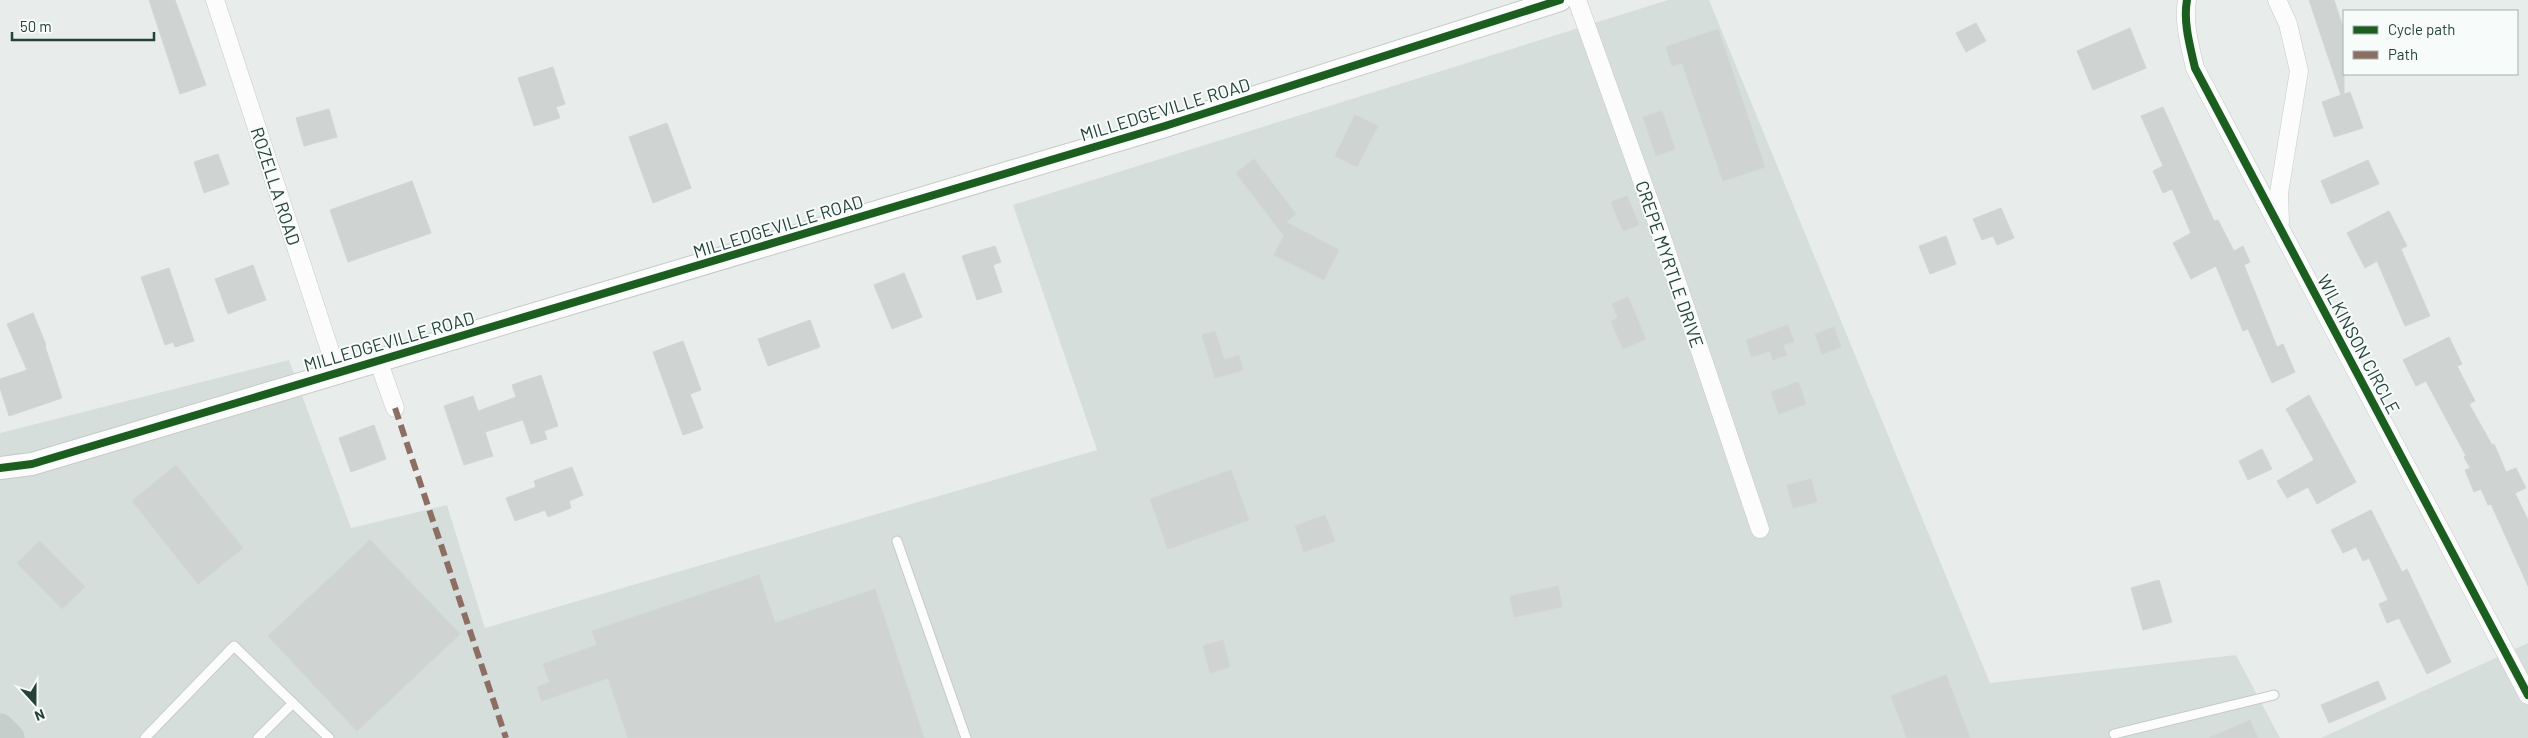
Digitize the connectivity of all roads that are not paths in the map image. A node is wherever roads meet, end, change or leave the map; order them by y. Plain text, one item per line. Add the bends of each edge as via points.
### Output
1 (215, 0) edge
2 (1560, 0) edge
3 (1578, 0) edge
4 (2187, 0) edge
5 (2277, 0) edge
6 (2280, 225) junction
7 (378, 360) junction
8 (337, 372) junction
9 (395, 408) dead end
10 (32, 464) junction
11 (0, 468) edge
12 (0, 483) edge
13 (1760, 529) dead end
14 (897, 541) dead end
15 (2274, 695) dead end
16 (2528, 695) edge
17 (293, 703) junction
18 (0, 728) edge
19 (2114, 734) dead end
20 (10, 738) edge
21 (145, 738) edge
22 (258, 738) edge
23 (329, 738) edge
24 (966, 738) edge

1 - 8 street, ROZELLA ROAD
2 - 7 street, MILLEDGEVILLE ROAD via 1165,126
3 - 13 street, CREPE MYRTLE DRIVE
4 - 6 street, WILKINSON CIRCLE via 2185,10 2195,68
5 - 6 street, WILKINSON CIRCLE via 2288,24 2299,71 2279,193
6 - 16 street, WILKINSON CIRCLE
7 - 8 street, MILLEDGEVILLE ROAD
7 - 9 street
8 - 10 street, MILLEDGEVILLE ROAD
10 - 11 street, MILLEDGEVILLE ROAD
10 - 12 street, MILLEDGEVILLE ROAD
14 - 24 lane
15 - 19 lane
17 - 21 lane via 234,646
17 - 22 lane
17 - 23 lane
18 - 20 highway

